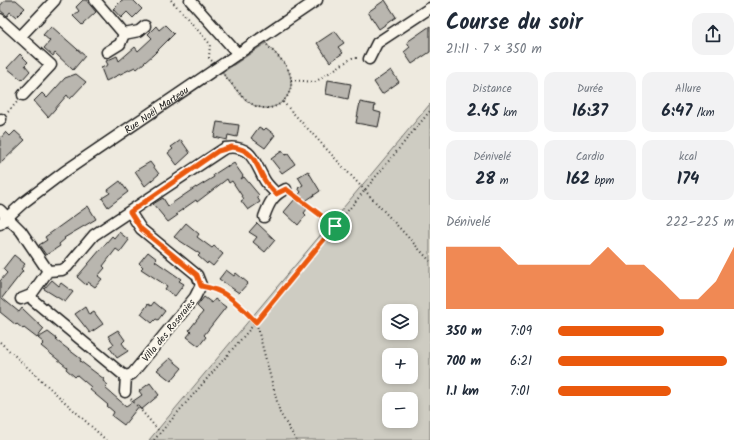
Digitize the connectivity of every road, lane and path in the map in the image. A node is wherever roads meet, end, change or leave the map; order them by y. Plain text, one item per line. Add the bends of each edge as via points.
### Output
1 (55, 0) edge
2 (95, 0) edge
3 (171, 0) edge
4 (190, 0) edge
5 (317, 0) edge
6 (430, 8) edge
7 (0, 19) edge
8 (145, 26) dead end
9 (124, 34) junction
10 (20, 37) junction
11 (261, 38) junction
12 (106, 52) dead end
13 (238, 54) junction
14 (369, 59) joint
15 (219, 69) junction
16 (291, 80) junction
17 (23, 95) dead end
18 (282, 102) junction
19 (430, 111) edge
20 (364, 189) junction
21 (281, 191) junction
22 (130, 212) junction
23 (2, 217) edge
24 (264, 217) dead end
25 (335, 226) junction
26 (430, 261) edge
27 (48, 271) junction
28 (201, 286) junction
29 (256, 322) junction
30 (0, 342) edge
31 (126, 376) junction
32 (125, 392) joint
33 (161, 432) junction
34 (106, 440) edge
35 (154, 440) edge
36 (296, 440) edge

1 - 10 street
2 - 9 street
3 - 15 path via 210,44 209,58
4 - 13 street
5 - 11 street, Rue Noël Marteau
6 - 14 street via 377,43
7 - 10 street
8 - 9 street via 139,31
9 - 12 street via 120,44
10 - 17 street via 51,66
11 - 13 street, Rue Noël Marteau
11 - 16 path via 287,67
13 - 15 street, Rue Noël Marteau
14 - 16 path via 352,58 315,82
15 - 18 path via 248,102 255,106 272,108
15 - 23 street, Rue Noël Marteau via 64,172
16 - 18 path via 289,94
18 - 20 path
19 - 20 path
20 - 25 path
20 - 26 path
21 - 22 street via 266,183 250,154 239,148 225,148
21 - 24 street via 270,202
21 - 25 path
22 - 27 street via 94,235 67,267
22 - 28 street via 141,229 197,275
23 - 27 street via 21,231
25 - 29 path
27 - 31 street via 26,297
28 - 29 path via 215,288 227,294
28 - 31 street, Villa des Roseraies via 195,297 132,374
29 - 33 path
29 - 36 path via 280,413
30 - 34 path
31 - 32 street
32 - 33 path
33 - 35 path

